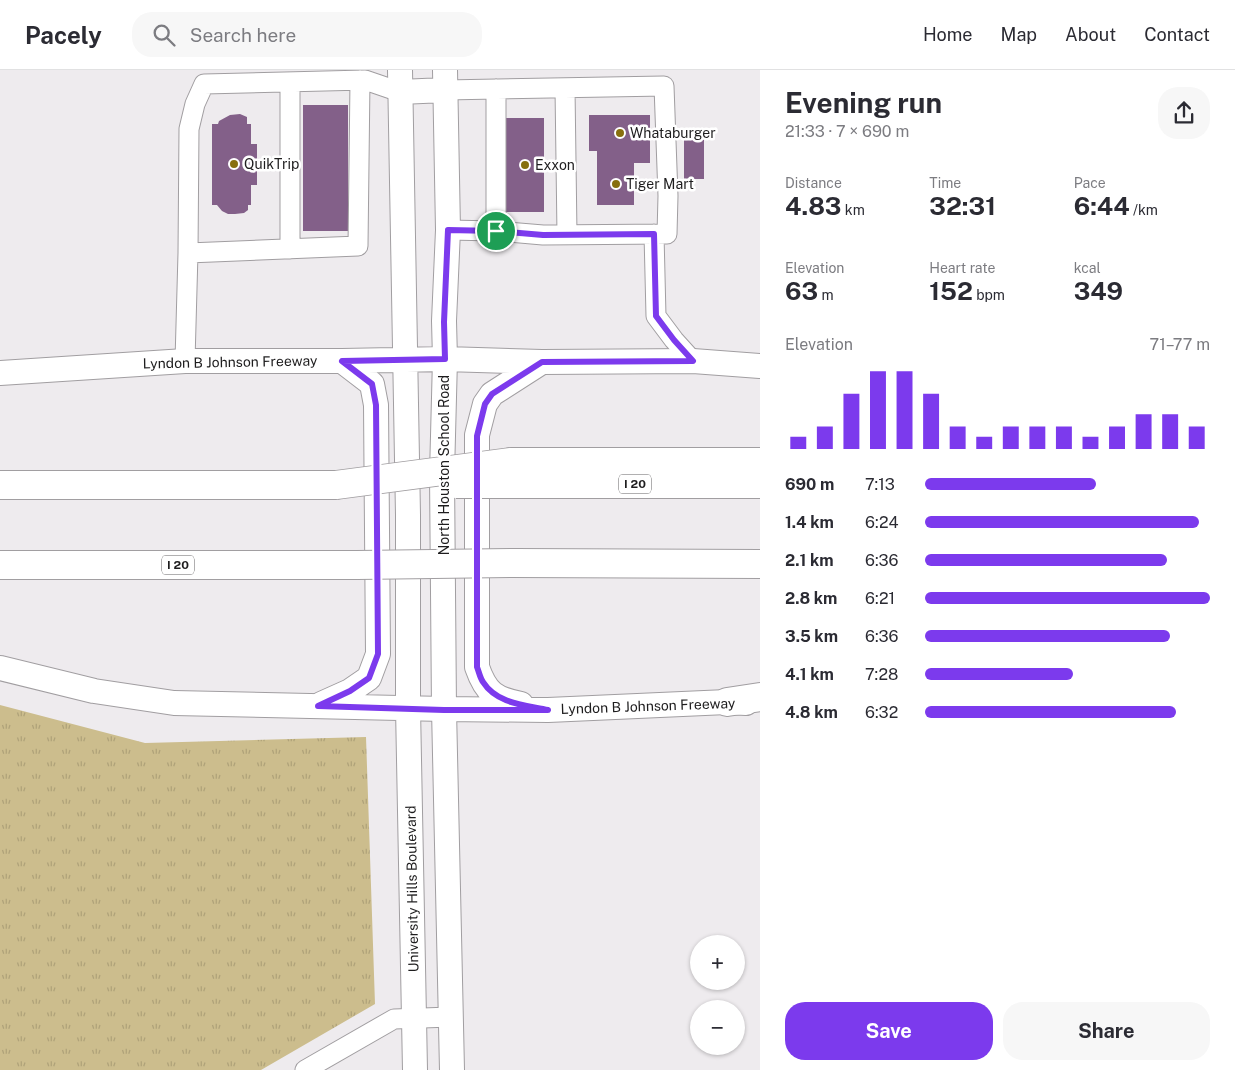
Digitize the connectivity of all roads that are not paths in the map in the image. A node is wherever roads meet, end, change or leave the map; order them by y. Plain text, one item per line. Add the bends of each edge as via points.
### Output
1 (360, 80) junction
2 (445, 80) edge
3 (400, 81) edge
4 (290, 82) junction
5 (565, 88) junction
6 (496, 89) junction
7 (448, 230) junction
8 (496, 231) junction
9 (654, 234) junction
10 (567, 235) junction
11 (290, 249) junction
12 (188, 253) junction
13 (445, 359) junction
14 (406, 360) junction
15 (185, 361) junction
16 (342, 361) junction
17 (693, 361) junction
18 (542, 362) junction
19 (760, 366) edge
20 (0, 373) edge
21 (760, 462) edge
22 (510, 473) junction
23 (760, 484) edge
24 (0, 485) edge
25 (291, 564) junction
26 (760, 564) edge
27 (0, 565) edge
28 (0, 581) edge
29 (0, 668) edge
30 (760, 698) edge
31 (727, 702) junction
32 (760, 704) edge
33 (318, 706) junction
34 (408, 708) junction
35 (444, 710) junction
36 (548, 710) junction
37 (451, 1017) junction
38 (415, 1018) junction
39 (305, 1070) edge
40 (415, 1070) edge
41 (452, 1070) edge

1 - 3 street
1 - 4 street
1 - 11 street via 358,246
2 - 3 main road
2 - 6 street
2 - 7 main road, North Houston School Road
3 - 14 main road
4 - 11 street
4 - 12 street via 204,84 189,129
5 - 6 street
5 - 9 street via 664,86 667,234
5 - 10 street
6 - 8 street
7 - 8 street
7 - 13 main road, North Houston School Road
8 - 10 street
9 - 10 street
9 - 17 street via 656,316
11 - 12 street
12 - 15 street
13 - 14 main road, Lyndon B Johnson Freeway
13 - 18 main road, Lyndon B Johnson Freeway
13 - 35 main road, North Houston School Road via 442,474
14 - 16 main road, Lyndon B Johnson Freeway
14 - 34 main road
15 - 16 main road, Lyndon B Johnson Freeway
15 - 20 main road, Lyndon B Johnson Freeway
16 - 33 main road via 372,384 376,405 378,654 369,678
17 - 18 main road, Lyndon B Johnson Freeway
17 - 19 main road, Lyndon B Johnson Freeway
18 - 36 main road via 492,394 485,404 477,436 477,667 482,681 492,693 506,701
21 - 22 highway
22 - 23 highway, I 20
22 - 24 highway, I 20, bridge via 336,485
25 - 26 highway, I 20, bridge
25 - 27 highway, I 20
25 - 28 highway
29 - 33 main road, Lyndon B Johnson Freeway via 94,691 174,703
30 - 31 highway
31 - 32 main road, Lyndon B Johnson Freeway
31 - 36 main road, Lyndon B Johnson Freeway
33 - 34 main road, Lyndon B Johnson Freeway
34 - 35 main road, Lyndon B Johnson Freeway
34 - 38 main road, University Hills Boulevard
35 - 36 main road, Lyndon B Johnson Freeway
35 - 37 main road
37 - 38 street
37 - 41 main road
38 - 39 street via 394,1019
38 - 40 main road, University Hills Boulevard

